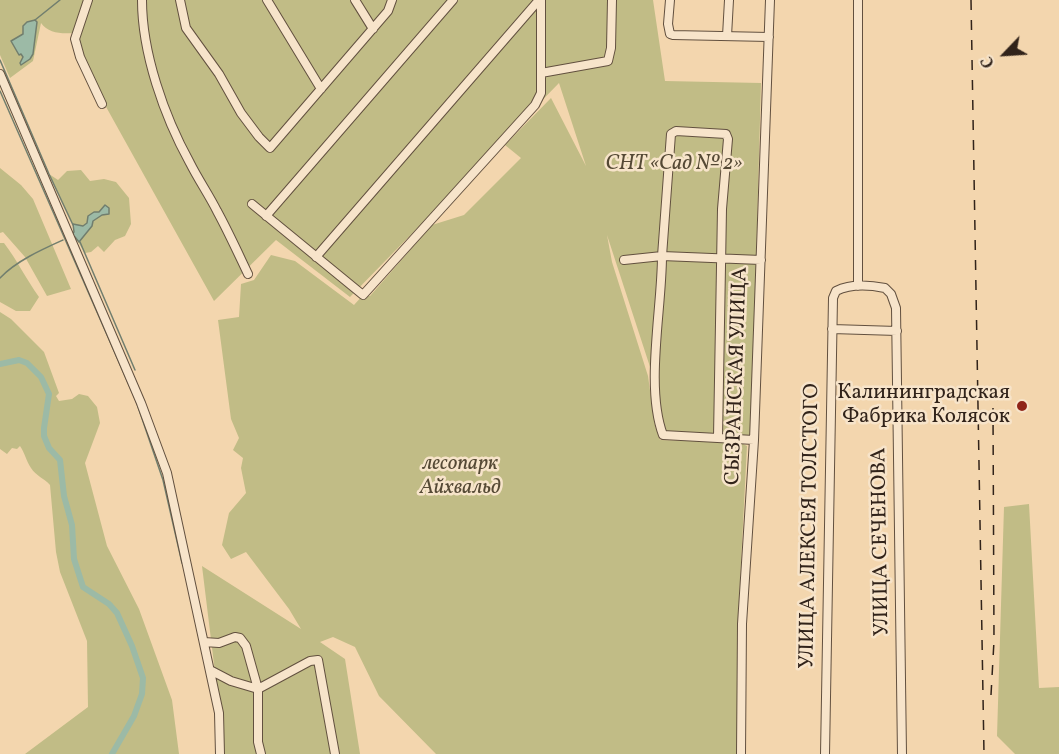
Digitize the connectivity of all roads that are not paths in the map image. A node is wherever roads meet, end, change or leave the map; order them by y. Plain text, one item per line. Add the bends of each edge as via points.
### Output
1 (88, 0) edge
2 (142, 0) edge
3 (180, 0) edge
4 (267, 0) edge
5 (355, 0) edge
6 (392, 0) edge
7 (453, 0) edge
8 (540, 0) edge
9 (612, 0) edge
10 (670, 0) edge
11 (729, 0) edge
12 (770, 0) edge
13 (858, 0) edge
14 (373, 29) junction
15 (728, 36) junction
16 (769, 37) junction
17 (541, 73) junction
18 (0, 74) edge
19 (321, 89) junction
20 (102, 104) dead end
21 (252, 204) dead end
22 (266, 216) junction
23 (662, 256) junction
24 (316, 257) junction
25 (722, 259) junction
26 (624, 260) dead end
27 (760, 260) junction
28 (248, 274) dead end
29 (858, 286) junction
30 (832, 329) junction
31 (897, 331) junction
32 (718, 437) junction
33 (754, 440) junction
34 (204, 642) junction
35 (210, 670) junction
36 (258, 689) junction
37 (220, 754) edge
38 (261, 754) edge
39 (335, 754) edge
40 (741, 754) edge
41 (825, 754) edge
42 (902, 754) edge

1 - 20 street via 75,39
2 - 28 street via 152,66 169,120
3 - 19 street via 186,28 241,113 270,148
4 - 19 street
5 - 14 street
6 - 14 street
7 - 22 street
8 - 17 street
8 - 24 street
9 - 17 street via 608,61
10 - 15 street via 670,34
11 - 15 street
12 - 16 street, СЫЗРАНСКАЯ УЛИЦА
13 - 29 street
14 - 19 street
15 - 16 street
16 - 27 street, СЫЗРАНСКАЯ УЛИЦА
17 - 24 street via 541,93 535,105 363,295
18 - 34 street via 141,403 167,473
21 - 22 street
22 - 24 street
23 - 25 street
23 - 25 street via 671,134 722,133 728,139
23 - 26 street
23 - 32 street via 656,367 659,424 663,435 670,437
25 - 27 street
25 - 32 street
27 - 33 street, СЫЗРАНСКАЯ УЛИЦА
29 - 30 street, УЛИЦА АЛЕКСЕЯ ТОЛСТОГО via 836,291
29 - 31 street, УЛИЦА СЕЧЕНОВА via 885,288 891,294
30 - 31 street
30 - 41 street, УЛИЦА АЛЕКСЕЯ ТОЛСТОГО
31 - 42 street, УЛИЦА СЕЧЕНОВА
32 - 33 street
33 - 40 street, СЫЗРАНСКАЯ УЛИЦА via 742,624
34 - 35 street
34 - 36 street via 240,638
35 - 36 street
35 - 37 street via 219,713
36 - 38 street
36 - 39 street via 318,660

